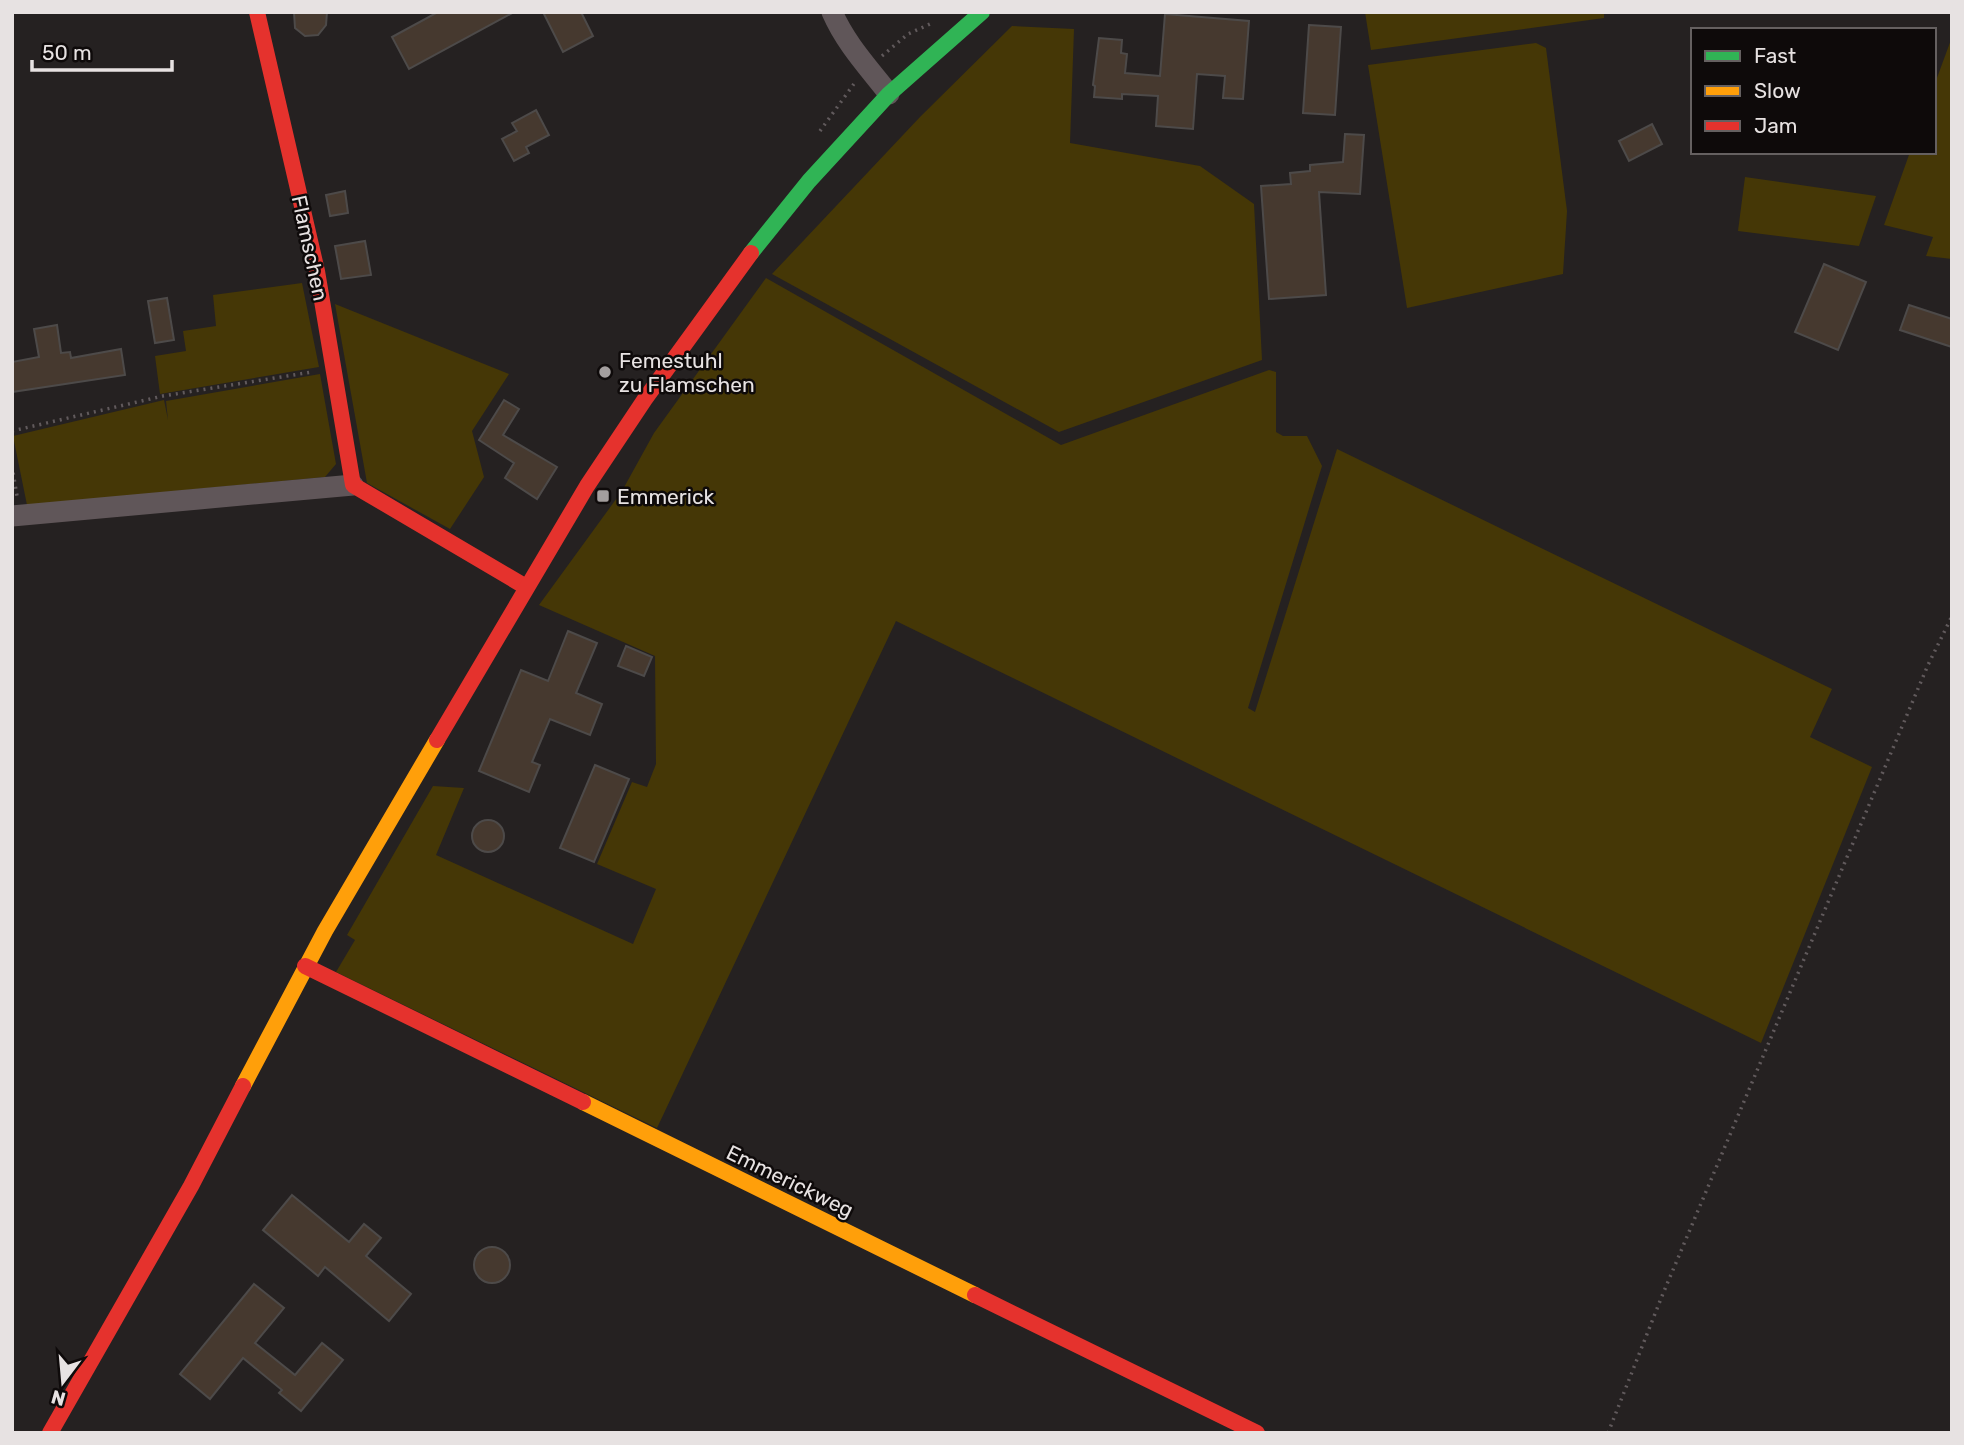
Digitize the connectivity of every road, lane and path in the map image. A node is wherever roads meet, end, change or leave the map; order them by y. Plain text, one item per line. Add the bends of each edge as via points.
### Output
1 (257, 12) edge
2 (832, 12) edge
3 (982, 12) edge
4 (889, 94) junction
5 (317, 371) dead end
6 (12, 431) edge
7 (12, 466) edge
8 (353, 485) junction
9 (16, 516) edge
10 (526, 587) junction
11 (1952, 616) edge
12 (305, 966) junction
13 (50, 1433) edge
14 (1257, 1433) edge
15 (1608, 1433) edge

1 - 8 street, Flamschen via 317,271
2 - 4 street via 841,33
3 - 4 street
4 - 10 street via 772,225 645,399
5 - 6 path via 163,396
7 - 9 path
8 - 9 street
8 - 10 street
10 - 12 street
11 - 15 path
12 - 13 street via 191,1186
12 - 14 street, Emmerickweg

